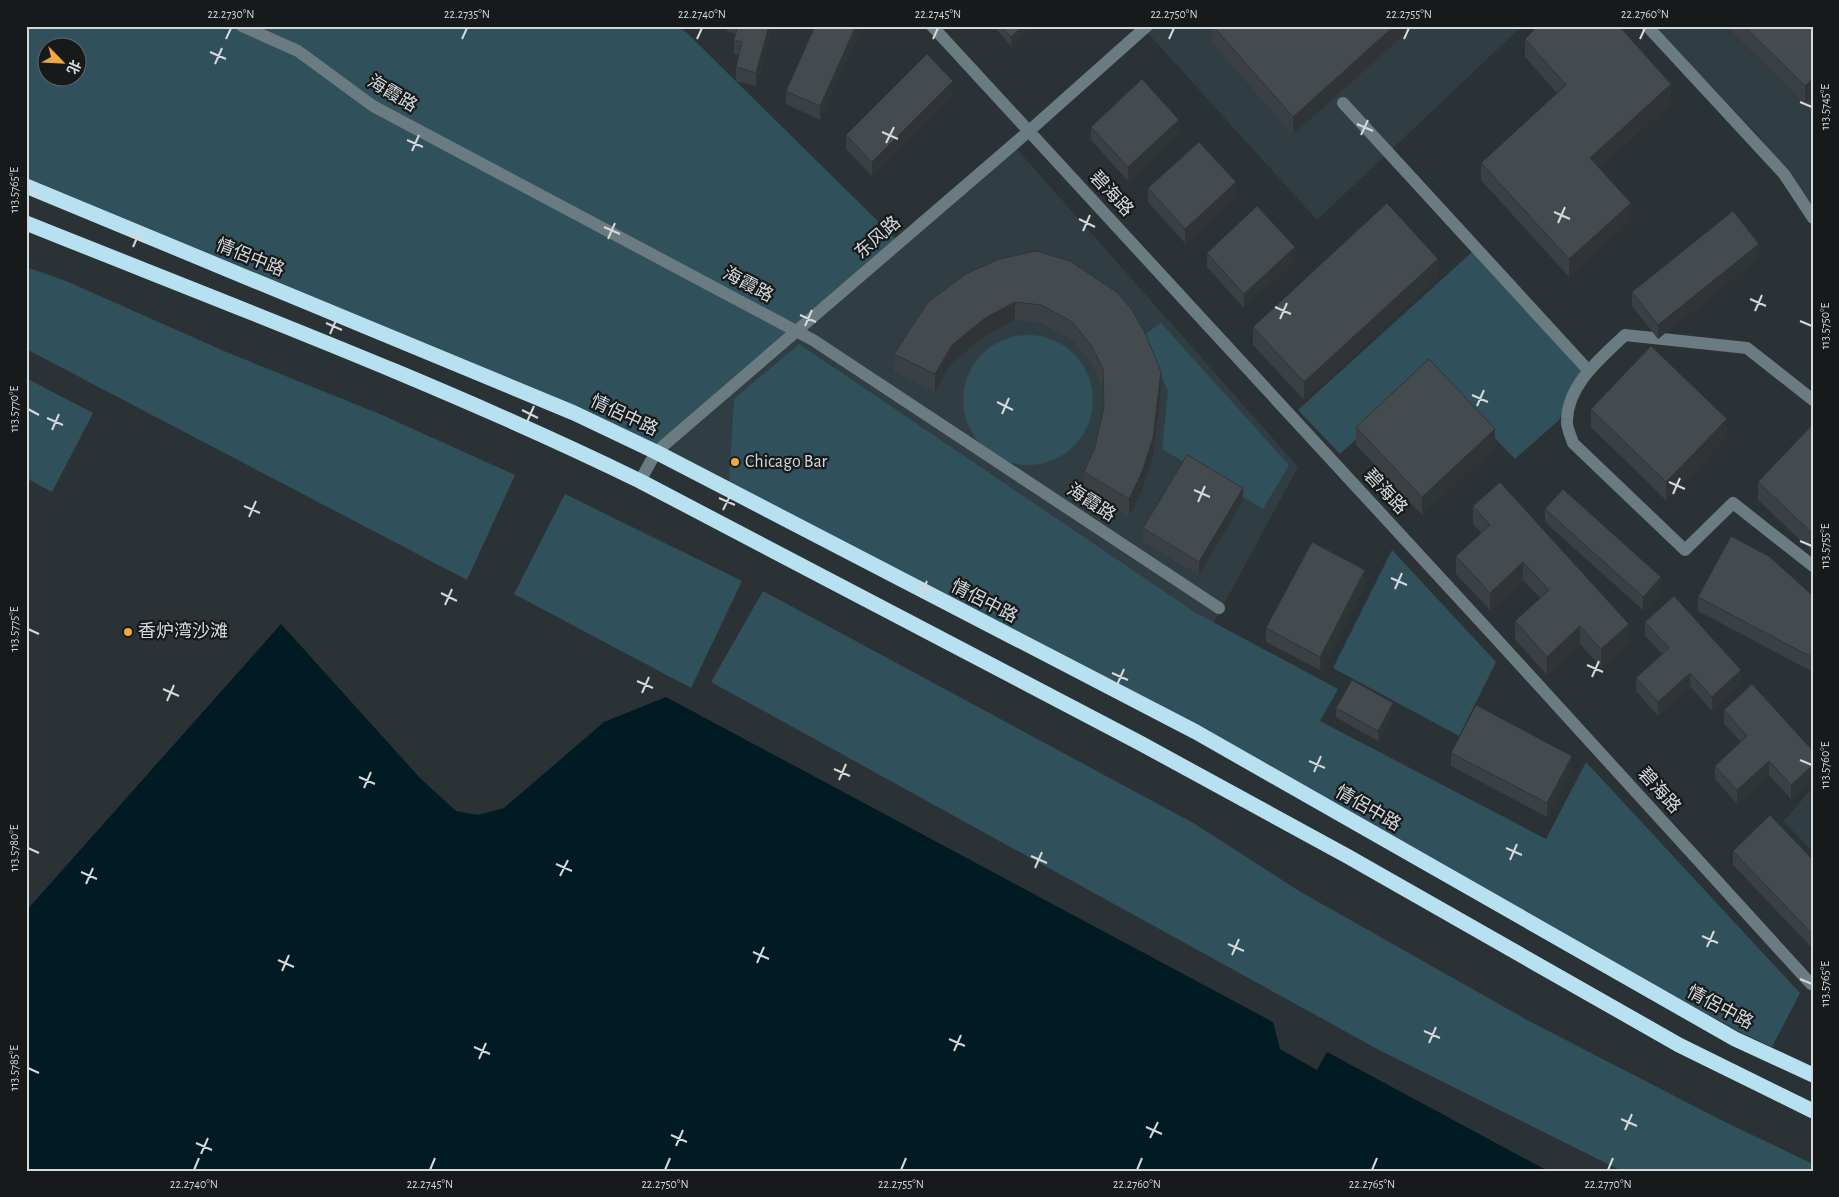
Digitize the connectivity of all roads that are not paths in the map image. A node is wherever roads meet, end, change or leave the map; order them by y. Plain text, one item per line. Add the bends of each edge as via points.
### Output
1 (242, 26) edge
2 (932, 26) edge
3 (1147, 26) edge
4 (1646, 26) edge
5 (1343, 103) dead end
6 (1030, 131) junction
7 (26, 186) edge
8 (1813, 218) edge
9 (26, 223) edge
10 (797, 331) junction
11 (1588, 370) junction
12 (1813, 400) edge
13 (656, 452) junction
14 (640, 481) junction
15 (1813, 566) edge
16 (1219, 608) dead end
17 (1811, 984) dead end
18 (1813, 1075) edge
19 (1813, 1111) edge

1 - 10 street, 海霞路 via 298,51 374,106
2 - 6 street, 碧海路
3 - 6 street, 东风路
4 - 8 street via 1784,174
5 - 11 street
6 - 10 street, 东风路
6 - 17 street, 碧海路
7 - 13 highway, 情侶中路 via 565,409
9 - 14 highway via 383,365 562,443
10 - 13 street, 东风路
10 - 16 street, 海霞路
11 - 12 street via 1625,335 1747,348
11 - 15 street via 1571,400 1566,422 1573,443 1685,550 1733,503
13 - 14 street, 东风路
13 - 18 highway, 情侶中路 via 1196,732 1734,1039
14 - 19 highway via 1140,743 1356,861 1679,1045

